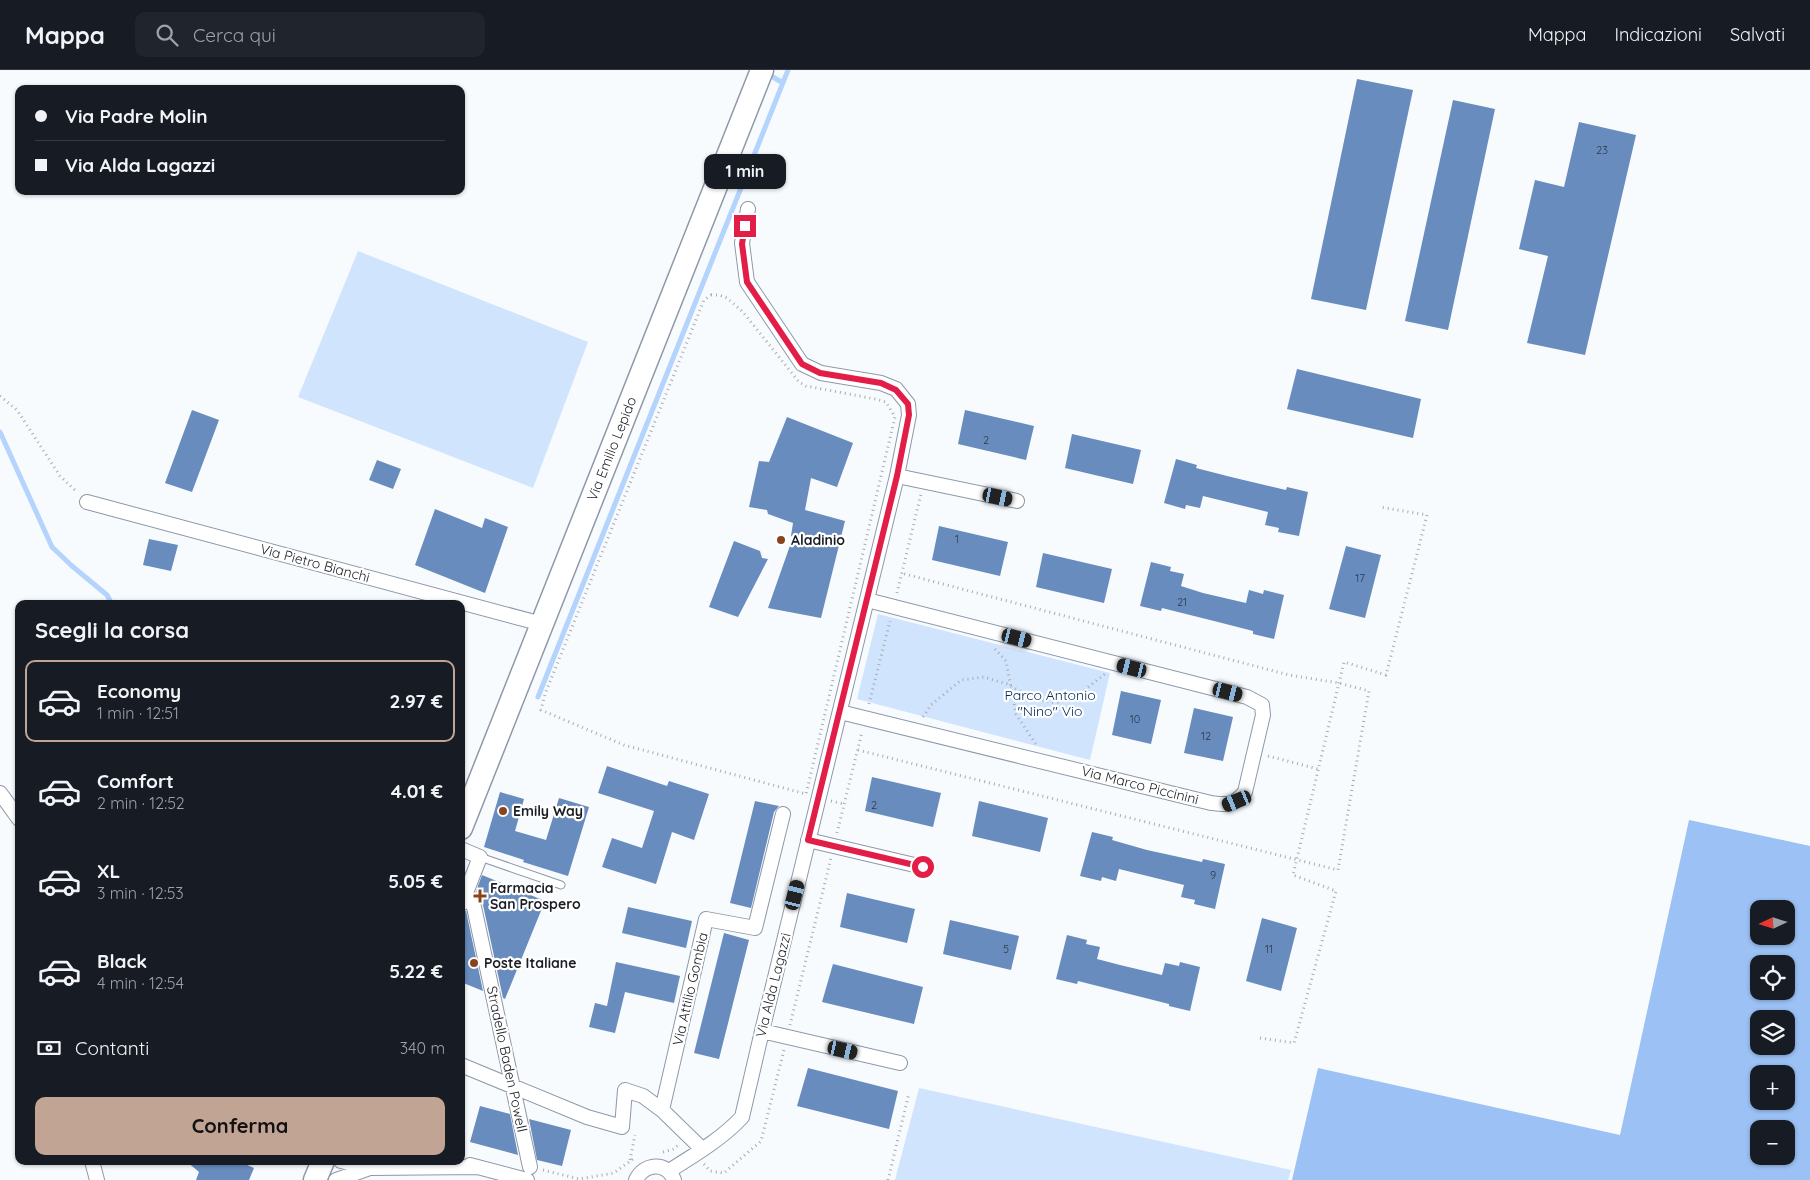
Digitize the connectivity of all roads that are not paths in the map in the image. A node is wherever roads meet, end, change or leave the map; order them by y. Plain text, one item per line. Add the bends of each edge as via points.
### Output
1 (762, 70) edge
2 (748, 209) dead end
3 (897, 476) junction
4 (1017, 501) dead end
5 (87, 502) road end
6 (452, 600) edge
7 (867, 600) junction
8 (465, 603) edge
9 (542, 624) junction
10 (840, 712) junction
11 (0, 793) edge
12 (15, 814) edge
13 (783, 814) dead end
14 (465, 818) edge
15 (808, 840) junction
16 (465, 851) edge
17 (480, 857) junction
18 (923, 867) dead end
19 (561, 885) dead end
20 (465, 894) edge
21 (465, 900) edge
22 (762, 1031) junction
23 (900, 1063) dead end
24 (465, 1067) edge
25 (513, 1086) junction
26 (662, 1110) junction
27 (699, 1152) junction
28 (465, 1163) edge
29 (93, 1165) edge
30 (321, 1165) edge
31 (358, 1165) edge
32 (478, 1167) junction
33 (370, 1168) junction
34 (528, 1173) edge
35 (672, 1176) edge
36 (634, 1179) edge
37 (97, 1180) edge
38 (315, 1180) edge
39 (336, 1180) edge

1 - 9 main road, Via Emilio Lepido
2 - 3 street, Via Alda Lagazzi via 742,244 747,282 802,364 820,373 881,383 896,390 908,404 909,415
3 - 4 street
3 - 7 street, Via Alda Lagazzi
5 - 6 street, Via Pietro Bianchi
7 - 10 street, Via Alda Lagazzi
7 - 10 street, Via Marco Piccinini via 1247,697 1262,705 1262,715 1245,792 1237,801 1227,805 1211,803
8 - 9 street, Via Pietro Bianchi
9 - 14 main road, Via Emilio Lepido
10 - 15 street, Via Alda Lagazzi
11 - 12 street
13 - 26 street, Via Attilio Gombia via 755,928 706,919
15 - 18 street
15 - 22 street, Via Alda Lagazzi
16 - 17 street
17 - 19 lane
17 - 20 street
21 - 25 street, Stradello Baden Powell via 474,907
22 - 23 street
22 - 27 street, Via Alda Lagazzi via 742,1117
24 - 25 street
25 - 26 street via 587,1117 622,1127 625,1090 643,1096
25 - 34 street, Stradello Baden Powell
26 - 27 street
27 - 35 street, Via Alda Lagazzi
28 - 32 street
29 - 37 street
30 - 38 main road
31 - 33 street
32 - 33 street
32 - 34 street
33 - 39 street
35 - 36 street via 657,1166 651,1166

